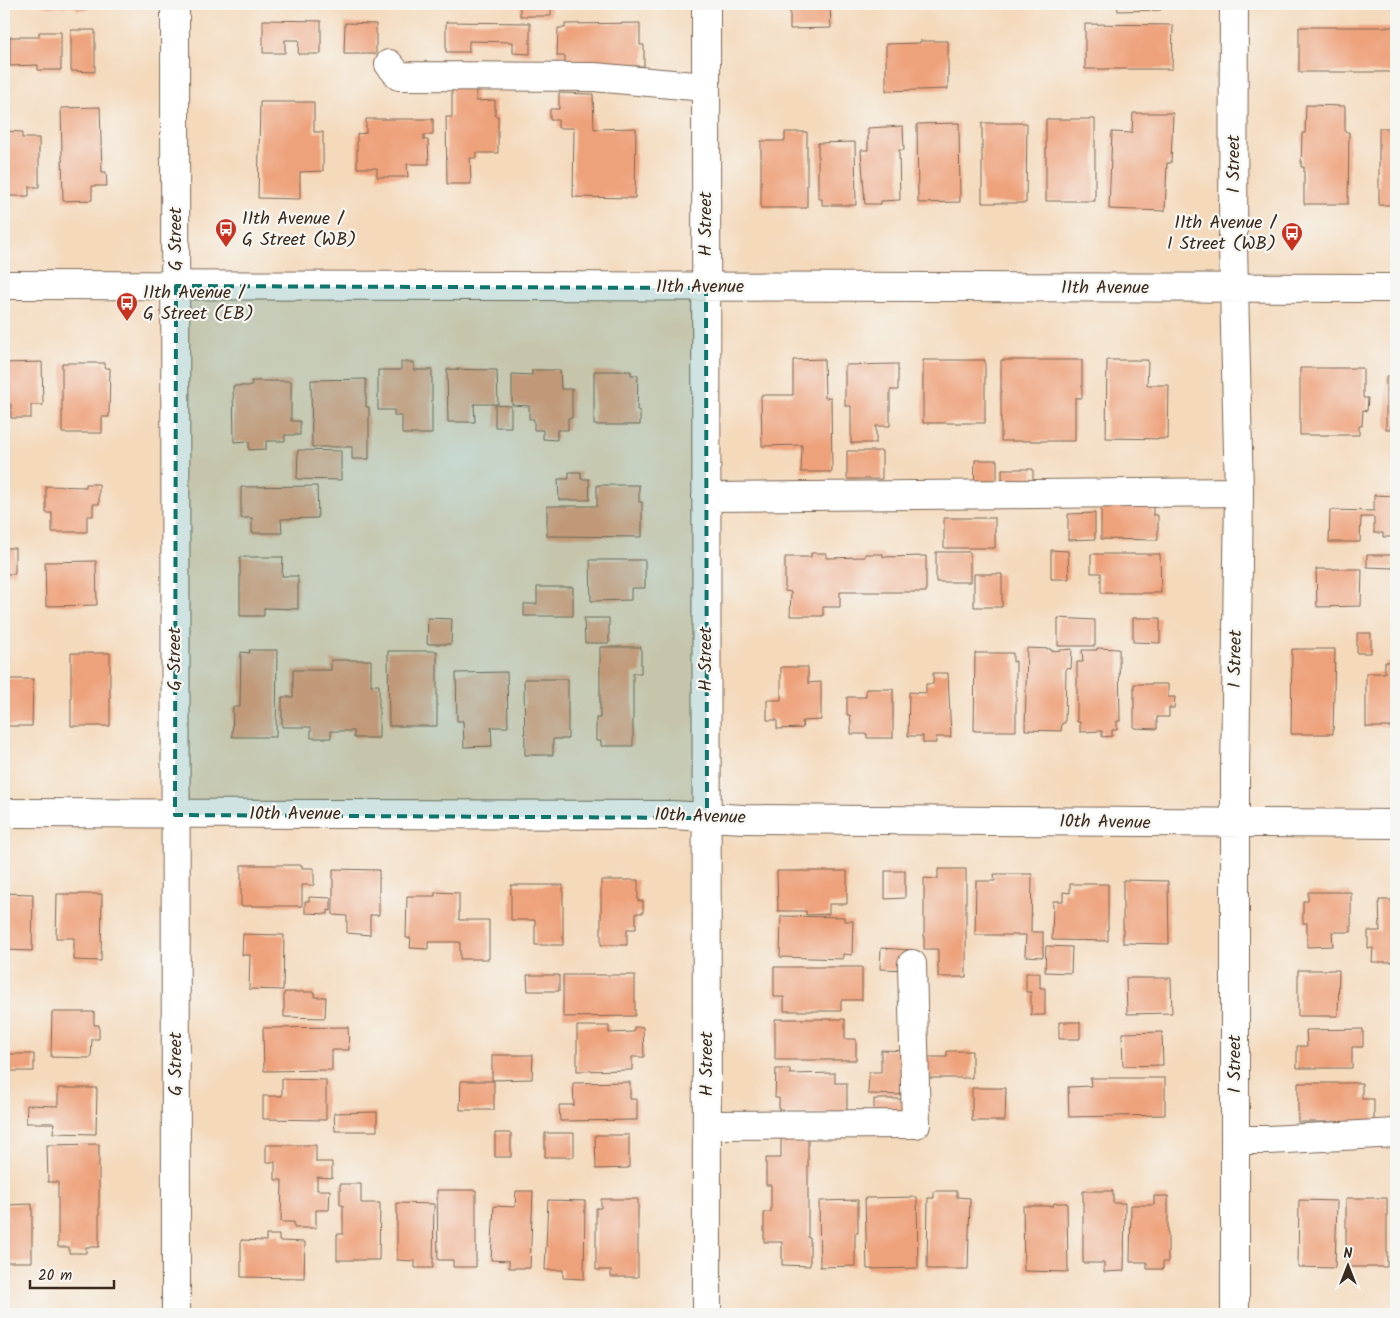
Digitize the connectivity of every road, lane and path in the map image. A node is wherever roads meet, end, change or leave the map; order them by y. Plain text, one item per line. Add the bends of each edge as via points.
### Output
1 (175, 4) edge
2 (706, 4) edge
3 (1234, 4) edge
4 (389, 64) dead end
5 (706, 87) junction
6 (4, 285) edge
7 (176, 286) junction
8 (706, 288) junction
9 (1235, 288) junction
10 (1396, 288) edge
11 (1239, 492) junction
12 (706, 497) junction
13 (4, 813) edge
14 (175, 814) junction
15 (706, 818) junction
16 (1234, 824) junction
17 (1396, 824) edge
18 (912, 964) dead end
19 (707, 1125) junction
20 (1396, 1133) edge
21 (1234, 1140) junction
22 (176, 1314) edge
23 (707, 1314) edge
24 (1235, 1314) edge

1 - 7 street, G Street
2 - 5 street, H Street
3 - 9 street, I Street
4 - 5 street via 398,76 594,77
5 - 8 street, H Street
6 - 7 street, 11th Avenue
7 - 8 street, 11th Avenue
7 - 14 street, G Street
8 - 9 street, 11th Avenue
8 - 12 street, H Street
9 - 10 street, 11th Avenue
9 - 11 street, I Street
11 - 12 street
11 - 16 street, I Street
12 - 15 street, H Street
13 - 14 street, 10th Avenue
14 - 15 street, 10th Avenue via 651,815
14 - 22 street, G Street
15 - 16 street, 10th Avenue
15 - 19 street, H Street
16 - 17 street, 10th Avenue
16 - 21 street, I Street
18 - 19 street via 916,1124
19 - 23 street, H Street
20 - 21 street
21 - 24 street, I Street

